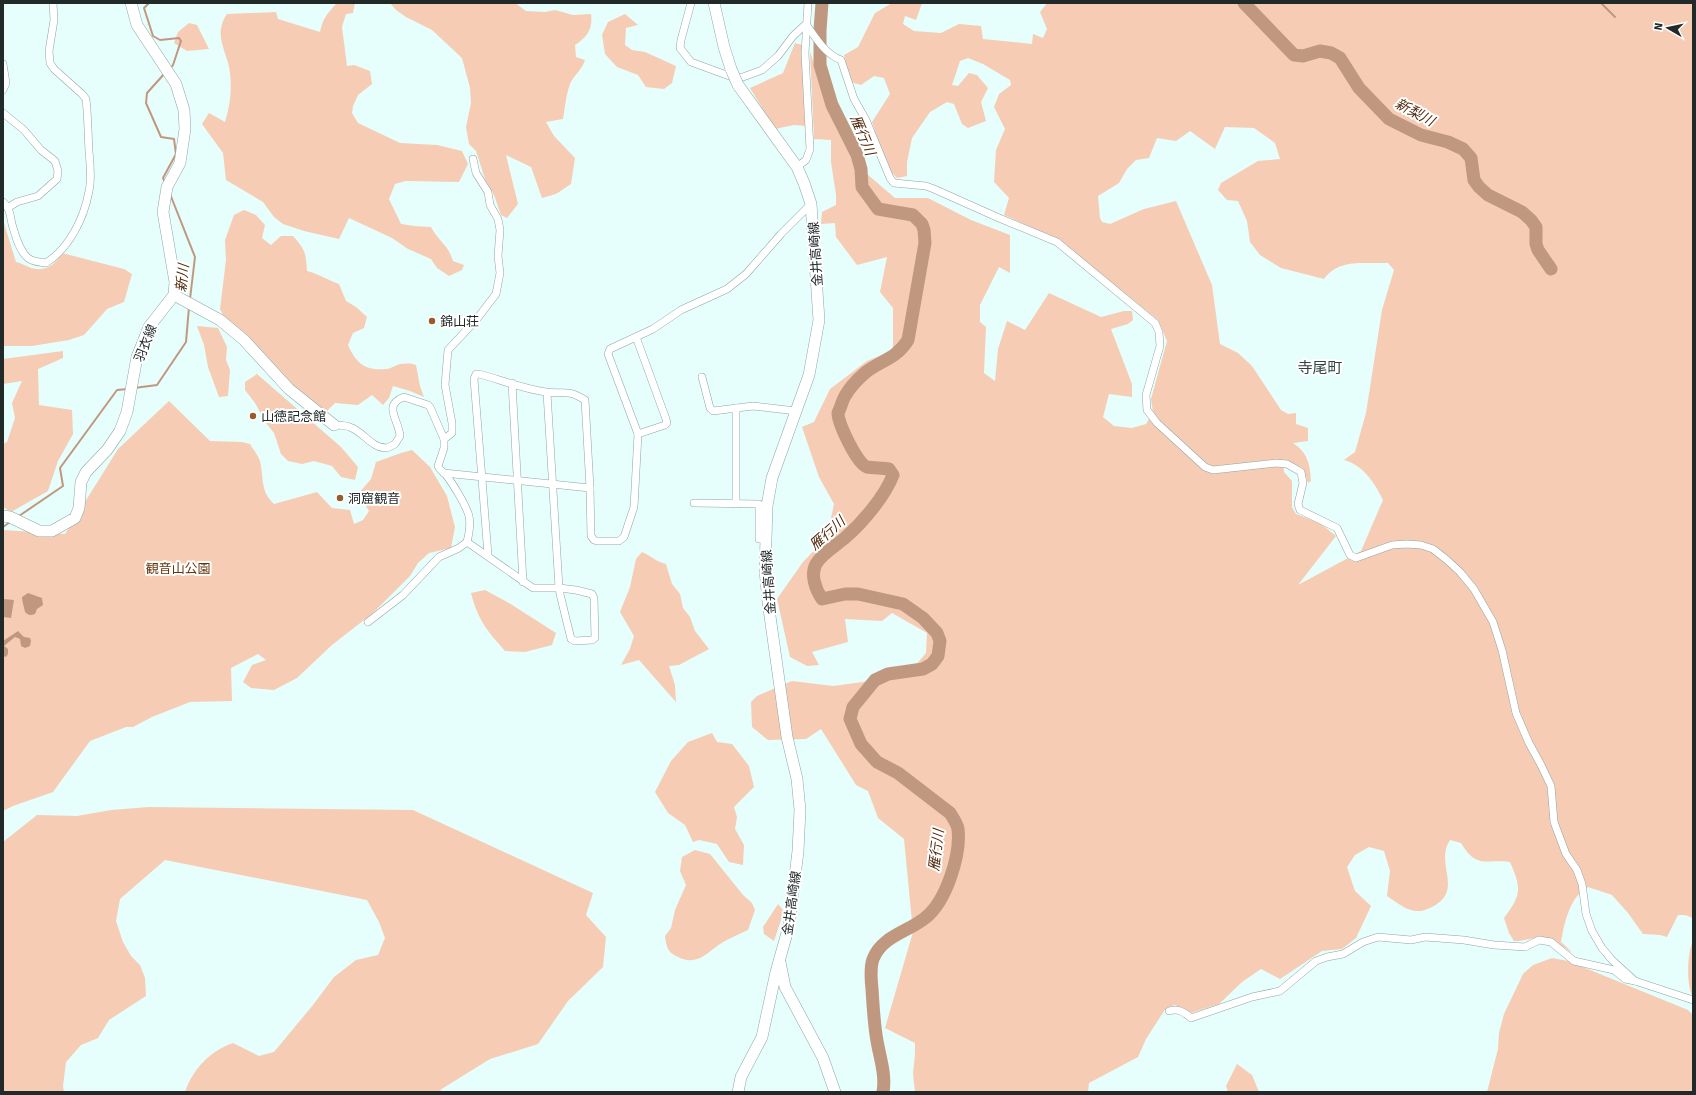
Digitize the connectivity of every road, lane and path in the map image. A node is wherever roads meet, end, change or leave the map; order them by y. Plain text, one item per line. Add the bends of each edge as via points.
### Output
1 (53, 3) edge
2 (131, 3) edge
3 (691, 3) edge
4 (714, 3) edge
5 (808, 3) edge
6 (806, 24) junction
7 (3, 64) edge
8 (3, 90) edge
9 (3, 113) edge
10 (473, 158) dead end
11 (797, 167) junction
12 (6, 204) edge
13 (811, 204) junction
14 (174, 295) junction
15 (636, 337) junction
16 (702, 377) dead end
17 (512, 383) junction
18 (547, 393) junction
19 (736, 408) junction
20 (796, 411) junction
21 (334, 425) joint
22 (638, 434) junction
23 (444, 438) junction
24 (444, 473) junction
25 (481, 476) junction
26 (516, 480) junction
27 (553, 484) junction
28 (590, 488) junction
29 (694, 503) dead end
30 (736, 504) junction
31 (3, 516) edge
32 (766, 539) junction
33 (467, 542) junction
34 (488, 555) junction
35 (523, 582) junction
36 (559, 588) junction
37 (368, 622) dead end
38 (780, 962) junction
39 (1635, 981) junction
40 (1693, 1000) edge
41 (1169, 1010) dead end
42 (738, 1092) edge
43 (835, 1092) edge

1 - 12 street via 50,63 86,99 90,190 71,237 57,256 46,263 36,262 27,257 21,248
2 - 14 main road via 137,25 176,84 184,110 185,129 180,163 168,187 163,212 175,282
3 - 6 street via 680,48 691,62 732,77 743,77 762,70
4 - 11 main road, 金井高崎線, bridge via 724,47 738,85
5 - 6 street
6 - 11 street via 810,149 806,160
6 - 39 street via 818,41 834,57 841,60 854,98 894,183 926,186 1056,242 1155,323 1160,346 1146,395 1147,410 1157,423 1205,467 1213,470 1287,464 1301,472 1303,483 1298,504 1300,510 1337,528 1350,555 1356,558 1392,545 1421,545 1433,549 1460,572 1474,589 1493,622 1516,713 1551,786 1554,822 1566,854 1577,870 1582,884 1586,914 1592,931 1612,960
7 - 8 street via 6,83
9 - 12 street via 55,161 58,171 57,179 38,196
10 - 23 street via 476,173 488,192 490,205 498,219 500,273 496,294 448,350 445,385 452,433
11 - 13 main road, 金井高崎線
13 - 15 street via 746,274 727,290 681,310
13 - 20 main road, 金井高崎線 via 819,320 809,375
14 - 21 main road via 220,320 244,340 289,389
14 - 31 main road, 羽衣線 via 149,327 137,356 127,412 120,431 107,450 86,472 81,482 79,508 75,518 52,531 39,531
15 - 22 street via 610,349 608,354
15 - 22 street via 666,419 665,425
16 - 19 street via 712,411
17 - 18 street
17 - 25 street via 479,374 475,376
17 - 26 street
18 - 27 street
18 - 28 street via 565,392 585,400
19 - 20 street via 753,406
19 - 30 street
20 - 32 main road, 金井高崎線 via 772,478 767,506
21 - 23 street via 350,426 375,446 387,448 395,444 400,436 392,411 395,401 404,397 430,407
22 - 28 street via 634,507 624,537 619,541 597,541 592,538
23 - 24 street via 444,448 438,466
24 - 25 street
24 - 33 street via 469,516
25 - 26 street
25 - 34 street
26 - 27 street
26 - 35 street
27 - 28 street
27 - 36 street
29 - 30 street
30 - 32 street via 759,504 759,539
32 - 38 main road, 金井高崎線 via 768,602 800,810 789,926
33 - 34 street
33 - 37 street via 440,557 404,595
34 - 35 street
35 - 36 street via 536,589
36 - 36 street via 590,593 594,596 596,635 593,639 575,641 571,638
38 - 42 main road via 762,1037 741,1077
38 - 43 main road, 金井高崎線 via 785,988 823,1058
39 - 40 street
39 - 41 street via 1625,979 1614,970 1574,961 1551,942 1539,940 1525,947 1494,946 1464,940 1425,937 1411,940 1378,937 1344,954 1327,956 1316,961 1280,991 1252,997 1191,1018 1184,1012

